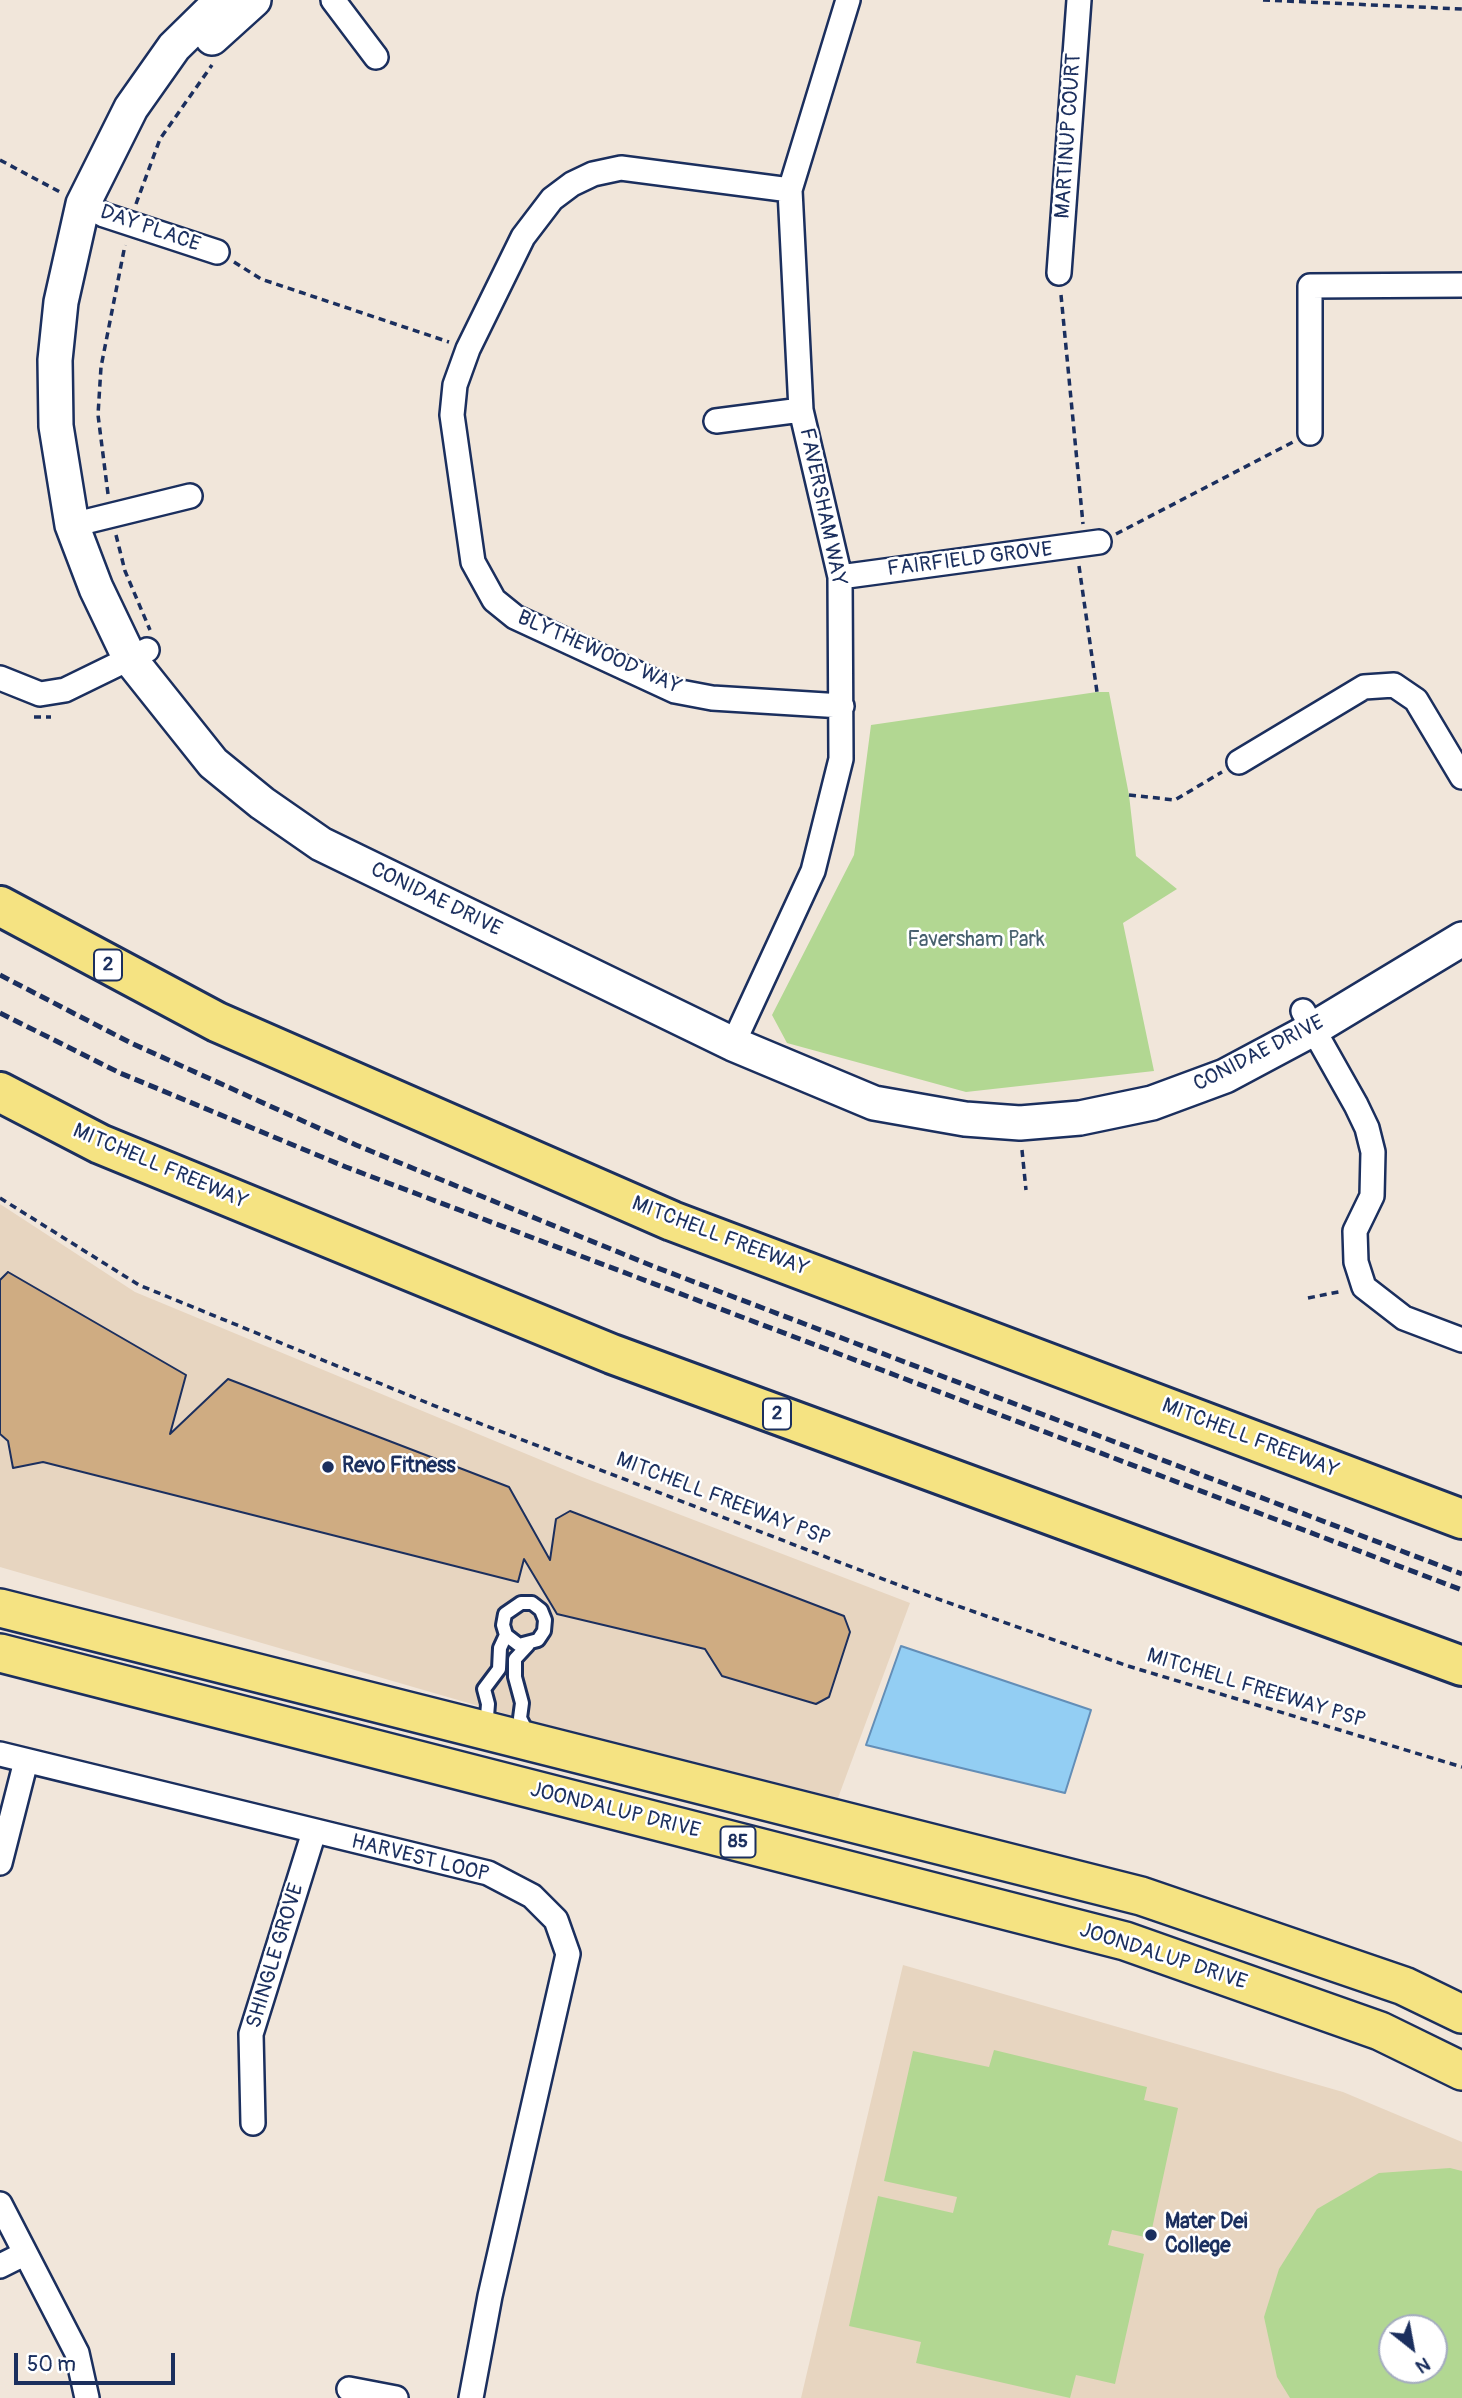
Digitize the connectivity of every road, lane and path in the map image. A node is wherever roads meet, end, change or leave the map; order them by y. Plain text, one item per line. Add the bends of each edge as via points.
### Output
1 (222, 0) edge
2 (254, 0) edge
3 (333, 0) edge
4 (848, 0) edge
5 (1079, 0) edge
6 (1263, 0) edge
7 (1462, 9) edge
8 (376, 57) dead end
9 (213, 65) dead end
10 (0, 160) edge
11 (790, 190) junction
12 (106, 214) junction
13 (217, 252) joint
14 (1059, 273) joint
15 (1462, 285) edge
16 (468, 349) junction
17 (801, 410) junction
18 (716, 421) dead end
19 (1310, 433) joint
20 (190, 496) dead end
21 (92, 521) junction
22 (1087, 544) junction
23 (840, 577) junction
24 (144, 650) junction
25 (0, 678) edge
26 (1097, 692) dead end
27 (842, 706) junction
28 (1238, 762) joint
29 (1462, 777) edge
30 (1129, 795) dead end
31 (0, 906) edge
32 (1462, 916) edge
33 (1462, 939) edge
34 (1308, 1020) junction
35 (737, 1037) junction
36 (0, 1092) edge
37 (1020, 1123) junction
38 (1026, 1190) dead end
39 (0, 1198) edge
40 (1364, 1287) junction
41 (1308, 1297) dead end
42 (1462, 1340) edge
43 (1462, 1520) edge
44 (0, 1608) edge
45 (506, 1635) junction
46 (528, 1645) junction
47 (0, 1653) edge
48 (1462, 1666) edge
49 (486, 1731) junction
50 (531, 1743) junction
51 (0, 1754) edge
52 (26, 1761) junction
53 (1462, 1767) edge
54 (551, 1794) junction
55 (314, 1832) junction
56 (0, 1863) edge
57 (1462, 2014) edge
58 (1462, 2071) edge
59 (253, 2123) dead end
60 (0, 2204) edge
61 (24, 2254) junction
62 (0, 2266) edge
63 (349, 2389) dead end
64 (87, 2398) edge
65 (396, 2398) edge
66 (471, 2398) edge

1 - 12 street, CONIDAE DRIVE via 174,47 131,108
2 - 12 street, CONIDAE DRIVE via 192,58 143,124 118,174
3 - 8 street
4 - 11 street, FAVERSHAM WAY
5 - 14 street, MARTINUP COURT
6 - 7 path
9 - 12 path via 160,139 143,179
10 - 12 path
11 - 16 street, BLYTHEWOOD WAY via 621,168 572,184 552,199 523,237
11 - 17 street, FAVERSHAM WAY
12 - 13 street, DAY PLACE
12 - 21 path
12 - 21 street, CONIDAE DRIVE via 61,302 55,360 56,426
13 - 16 path via 261,279
14 - 22 path
15 - 19 street via 1310,286
16 - 27 street, BLYTHEWOOD WAY via 455,385 452,415 473,562 494,600 514,617 675,691 712,698
17 - 18 street
17 - 23 street, FAVERSHAM WAY
19 - 22 path
20 - 21 street
21 - 24 path via 125,571
21 - 24 street, CONIDAE DRIVE via 96,588
22 - 23 street, FAIRFIELD GROVE
22 - 26 path
23 - 27 street, FAVERSHAM WAY
24 - 25 street via 65,690 40,694
24 - 35 street, CONIDAE DRIVE via 213,763 321,844
27 - 35 street, FAVERSHAM WAY via 841,760 813,871
28 - 29 street via 1364,687 1395,685 1416,700
28 - 30 path via 1175,800
31 - 43 highway, MITCHELL FREEWAY / 2 via 217,1022 673,1221
32 - 34 street, CONIDAE DRIVE
33 - 34 street, CONIDAE DRIVE
34 - 35 street, CONIDAE DRIVE via 1167,1078 1097,1098 1010,1105 953,1104 872,1086
34 - 37 street, CONIDAE DRIVE via 1225,1076 1152,1103 1080,1118
34 - 40 street via 1367,1128 1373,1152 1373,1196 1355,1231 1356,1262
35 - 37 street, CONIDAE DRIVE via 874,1102 965,1119
36 - 48 highway, MITCHELL FREEWAY / 2 via 100,1144 612,1354
37 - 38 path
39 - 53 path, MITCHELL FREEWAY PSP via 139,1285 453,1413 901,1586 1128,1666
40 - 41 path
40 - 42 street via 1404,1318
44 - 49 main road, 85
45 - 46 lane via 519,1645
45 - 46 lane via 502,1625 505,1614 521,1602 532,1603 541,1610 544,1631
45 - 49 lane via 499,1669 485,1689
46 - 50 lane via 515,1659 515,1677 522,1703 520,1718
47 - 54 main road, JOONDALUP DRIVE / 85
49 - 50 main road, 85
49 - 54 main road via 505,1765
50 - 57 main road, 85 via 1141,1896 1404,1986
51 - 52 street, HARVEST LOOP
52 - 55 street, HARVEST LOOP
52 - 56 street
54 - 58 main road, JOONDALUP DRIVE / 85 via 1125,1941 1380,2031
55 - 59 street, SHINGLE GROVE via 251,2034
55 - 66 street, HARVEST LOOP via 488,1873 532,1896 556,1920 568,1954
60 - 61 street
61 - 62 street
61 - 64 street via 77,2353
63 - 65 street

